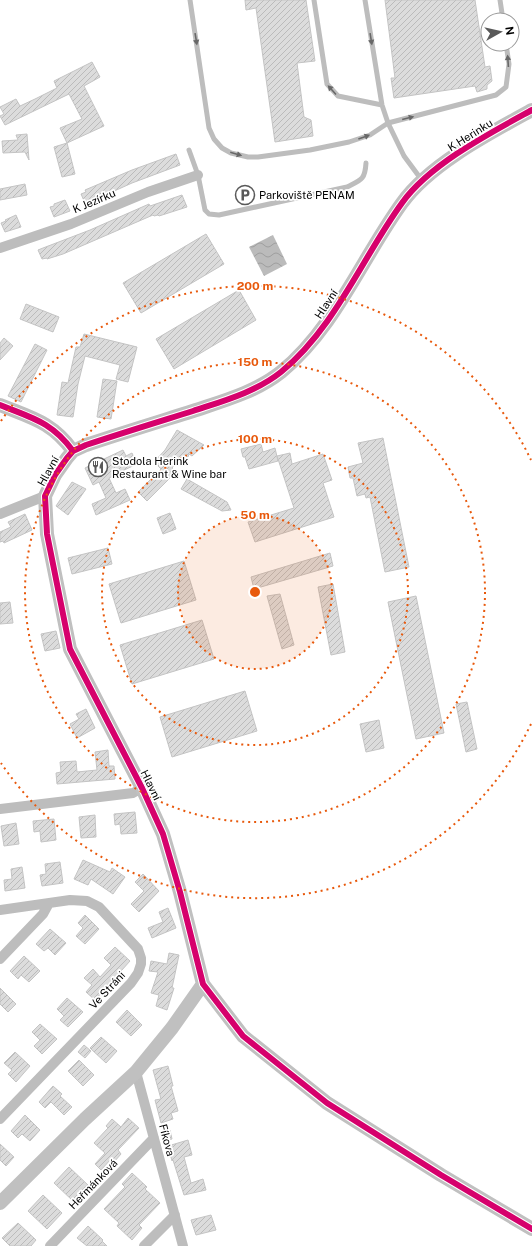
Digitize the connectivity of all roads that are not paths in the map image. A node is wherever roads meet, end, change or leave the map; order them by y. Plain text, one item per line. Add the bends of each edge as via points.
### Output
1 (190, 0) edge
2 (314, 0) edge
3 (365, 0) edge
4 (500, 0) edge
5 (502, 12) edge
6 (507, 52) edge
7 (382, 105) junction
8 (532, 110) edge
9 (388, 123) junction
10 (189, 150) dead end
11 (366, 164) dead end
12 (198, 175) junction
13 (422, 181) junction
14 (0, 248) edge
15 (0, 405) edge
16 (73, 451) junction
17 (45, 496) junction
18 (0, 514) edge
19 (142, 788) junction
20 (0, 809) edge
21 (49, 903) junction
22 (0, 910) edge
23 (0, 959) edge
24 (203, 984) junction
25 (136, 1072) junction
26 (0, 1119) edge
27 (154, 1138) junction
28 (0, 1203) edge
29 (175, 1215) junction
30 (532, 1229) edge
31 (50, 1246) edge
32 (144, 1246) edge
33 (183, 1246) edge

1 -> 9 lane via 209,128 222,148 248,157 310,150 370,135
7 -> 2 lane via 338,96 327,84
3 -> 7 lane
4 - 5 lane
9 -> 6 lane via 496,95 506,87 509,64
7 - 9 lane
8 - 13 street, K Herinku via 467,148
9 - 13 lane via 404,156
10 - 12 lane
11 - 12 lane via 362,180 347,187 219,215 209,214 205,210
12 - 14 street, K Jezírku via 148,192 71,224
13 - 16 street, Hlavní via 403,202 316,335 280,372 262,385 228,400
15 - 16 street via 47,424
16 - 17 street, Hlavní via 55,475
17 - 18 street
17 - 19 street, Hlavní via 47,534 70,648
19 - 20 street via 133,793
19 - 24 street, Hlavní via 163,834
21 - 22 street, Ve Stráni
21 - 23 street via 44,914
21 - 26 street, Ve Stráni via 87,901 99,907 138,949 141,964 131,983
24 - 25 street
24 - 30 street via 243,1036 327,1103
25 - 27 street, Fíkova
25 - 28 street
27 - 29 street, Fíkova
27 - 31 street, Heřmánková
29 - 32 street
29 - 33 street, Fíkova

